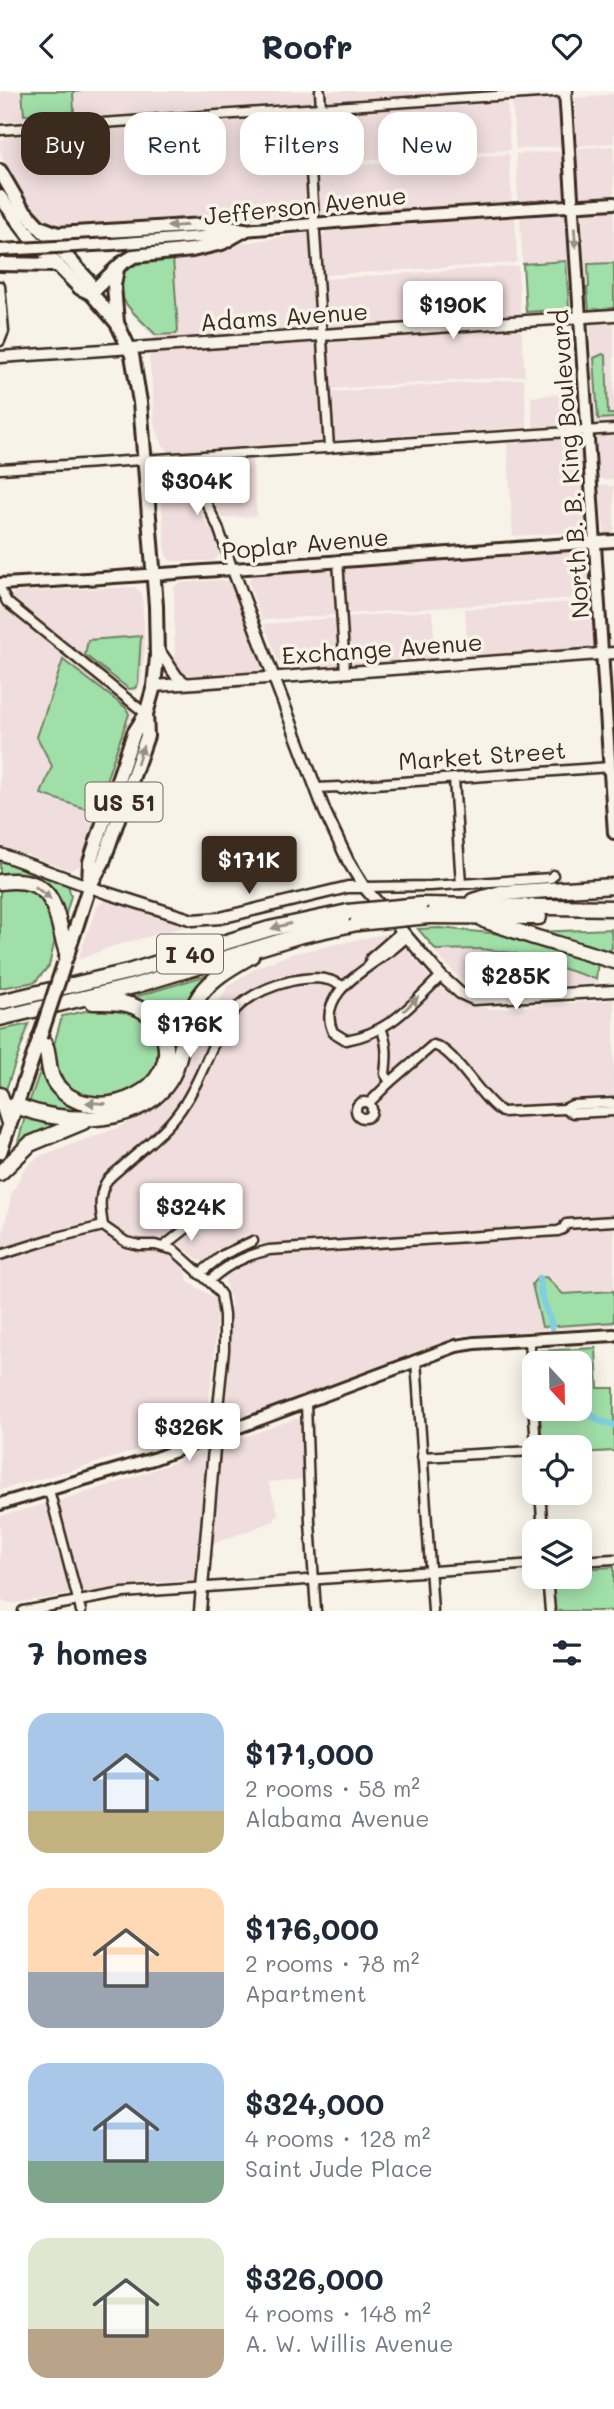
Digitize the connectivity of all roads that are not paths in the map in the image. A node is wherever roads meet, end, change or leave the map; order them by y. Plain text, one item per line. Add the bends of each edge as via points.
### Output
1 (320, 91) edge
2 (566, 91) edge
3 (321, 109) junction
4 (307, 110) junction
5 (0, 130) edge
6 (0, 171) edge
7 (0, 197) edge
8 (614, 203) edge
9 (572, 205) junction
10 (11, 212) edge
11 (313, 223) junction
12 (37, 226) junction
13 (245, 230) junction
14 (0, 250) edge
15 (0, 264) edge
16 (58, 265) junction
17 (117, 269) junction
18 (0, 286) edge
19 (91, 293) junction
20 (614, 316) edge
21 (581, 318) junction
22 (117, 323) junction
23 (323, 334) junction
24 (0, 341) edge
25 (130, 349) junction
26 (0, 358) edge
27 (614, 429) edge
28 (589, 431) junction
29 (329, 447) junction
30 (196, 457) junction
31 (145, 461) junction
32 (0, 469) edge
33 (614, 541) edge
34 (596, 542) junction
35 (338, 560) junction
36 (233, 569) junction
37 (154, 576) junction
38 (0, 586) edge
39 (156, 646) junction
40 (608, 654) edge
41 (345, 671) junction
42 (274, 676) junction
43 (185, 683) junction
44 (154, 686) junction
45 (146, 714) junction
46 (612, 767) edge
47 (453, 779) junction
48 (316, 788) junction
49 (614, 833) edge
50 (0, 854) edge
51 (554, 875) dead end
52 (0, 882) edge
53 (461, 884) junction
54 (614, 886) edge
55 (89, 887) junction
56 (364, 887) junction
57 (455, 905) junction
58 (614, 908) edge
59 (424, 911) junction
60 (591, 913) junction
61 (473, 916) junction
62 (353, 917) junction
63 (614, 917) edge
64 (405, 934) junction
65 (270, 944) junction
66 (66, 959) junction
67 (614, 961) edge
68 (440, 976) junction
69 (343, 986) junction
70 (614, 991) edge
71 (0, 993) edge
72 (30, 995) junction
73 (77, 1001) junction
74 (0, 1002) edge
75 (0, 1018) edge
76 (381, 1028) junction
77 (40, 1037) junction
78 (390, 1082) junction
79 (0, 1095) edge
80 (369, 1103) dead end
81 (614, 1103) edge
82 (15, 1105) junction
83 (564, 1109) junction
84 (614, 1111) edge
85 (88, 1119) junction
86 (9, 1123) junction
87 (0, 1152) edge
88 (0, 1173) edge
89 (201, 1217) dead end
90 (614, 1221) edge
91 (103, 1226) junction
92 (253, 1241) dead end
93 (163, 1247) junction
94 (0, 1255) edge
95 (199, 1274) junction
96 (209, 1281) junction
97 (614, 1335) edge
98 (529, 1340) junction
99 (416, 1360) junction
100 (306, 1402) junction
101 (534, 1435) edge
102 (215, 1437) junction
103 (522, 1450) edge
104 (422, 1457) junction
105 (49, 1490) junction
106 (0, 1504) edge
107 (614, 1559) edge
108 (592, 1560) edge
109 (522, 1566) edge
110 (429, 1571) junction
111 (314, 1580) junction
112 (201, 1586) junction
113 (548, 1589) edge
114 (78, 1601) junction
115 (23, 1611) edge
116 (81, 1611) edge
117 (200, 1611) edge
118 (316, 1611) edge
119 (433, 1611) edge
120 (550, 1611) edge

1 - 3 street
2 - 3 street
2 - 9 main road, North B. B. King Boulevard
3 - 4 street
4 - 5 street
4 - 11 street
6 - 10 main road, US 51
7 - 10 main road, US 51
8 - 9 main road, Jefferson Avenue
9 - 11 main road, Jefferson Avenue
9 -> 21 main road, North B. B. King Boulevard
10 - 12 main road, US 51
10 - 16 main road, US 51
11 - 13 main road, Jefferson Avenue
11 - 23 street
13 -> 12 main road via 204,225 58,234
12 - 19 main road, US 51 via 88,281
13 - 14 main road, Jefferson Avenue, bridge
13 - 17 main road via 222,243 192,250 134,255
15 - 16 main road
16 - 19 main road, US 51
17 - 19 main road
17 - 22 main road
18 - 24 street via 4,331
19 - 22 main road, US 51
20 - 21 street, Adams Avenue
21 - 23 street, Adams Avenue
21 - 28 main road, North B. B. King Boulevard
22 - 25 main road, US 51
23 - 25 street, Adams Avenue
23 - 29 street
25 - 26 street, Adams Avenue
25 - 31 main road, US 51 via 138,379
27 - 28 street
28 - 29 street
28 - 34 main road, North B. B. King Boulevard
29 - 30 street
30 - 31 street
30 - 36 street via 200,490
31 - 32 street
31 - 37 main road, US 51
33 - 34 main road, Poplar Avenue
34 - 35 main road, Poplar Avenue
34 - 40 main road, North B. B. King Boulevard
35 - 36 main road, Poplar Avenue
35 - 41 street
36 - 37 main road, Poplar Avenue
36 - 42 street
37 - 38 main road, Poplar Avenue
37 - 39 main road, US 51
38 - 45 street via 7,602
39 - 43 street
39 - 44 main road, US 51
40 - 41 street, Exchange Avenue
40 - 46 main road, North B. B. King Boulevard
41 - 42 street, Exchange Avenue
42 - 43 street, Exchange Avenue
42 - 48 street
43 - 44 street, Exchange Avenue
44 - 45 main road, US 51
45 - 55 main road, US 51 via 134,733 90,862
46 - 47 street, Market Street
46 - 49 main road, North B. B. King Boulevard
47 - 48 street, Market Street
47 - 53 street
48 - 56 street via 338,842
50 - 55 street
51 - 53 street
52 -> 66 highway via 22,882 49,897 58,913
53 - 56 street
54 - 57 highway via 501,894
55 - 56 street via 170,914 206,920
55 - 66 main road, US 51
56 - 64 street
57 - 59 highway, I 40
57 - 60 highway, I 40
58 - 60 highway, I 40
59 - 61 highway, I 40
59 - 62 highway, I 40, bridge
60 - 61 highway, I 40
60 - 63 highway, I 40
61 - 67 highway
62 - 65 highway, I 40
62 -> 72 highway, I 40 via 282,925 128,972
64 - 68 street
64 - 69 street
65 - 73 highway, I 40
65 - 85 highway via 222,973 200,995 173,1074 161,1091 139,1106
66 - 77 main road, US 51, bridge
68 - 70 street via 460,993 478,999
76 -> 68 street
69 - 76 street via 330,1017 333,1032 346,1040 366,1037
69 - 91 street via 323,978 270,986 234,1011 219,1029 182,1108 105,1182 100,1205
71 - 72 highway
72 - 74 highway, I 40
73 - 75 highway, I 40
73 -> 77 highway via 126,1003 154,1019 166,1055 149,1088 110,1103 72,1098 54,1081 48,1050
76 - 78 street via 386,1040 385,1074
77 - 82 main road, US 51
78 - 80 street
78 - 83 street via 429,1047 439,1045 502,1112
79 - 86 highway
81 - 83 street
82 - 85 highway via 49,1117
82 - 86 main road, US 51
83 - 84 street via 573,1113
85 - 88 highway via 30,1144
86 - 87 main road, US 51
89 - 93 street
90 - 96 street via 566,1224 558,1231 269,1250 232,1264
91 - 93 street via 127,1242
91 - 94 street
92 - 95 street via 223,1255
93 - 95 street via 174,1250
95 - 96 street
96 - 102 street via 221,1295 224,1315
97 - 98 main road
98 - 99 main road via 456,1346
98 - 101 street
99 - 100 main road
99 - 104 street
100 - 102 main road
100 - 111 street
102 - 105 main road
102 - 112 street
103 - 104 street
104 - 110 street
105 - 106 main road
105 - 114 street
107 - 108 street
109 - 110 street
110 - 111 street
110 - 119 street
111 - 112 street
111 - 118 street
112 - 114 street
112 - 117 street
113 - 120 street
114 - 115 street
114 - 116 street

